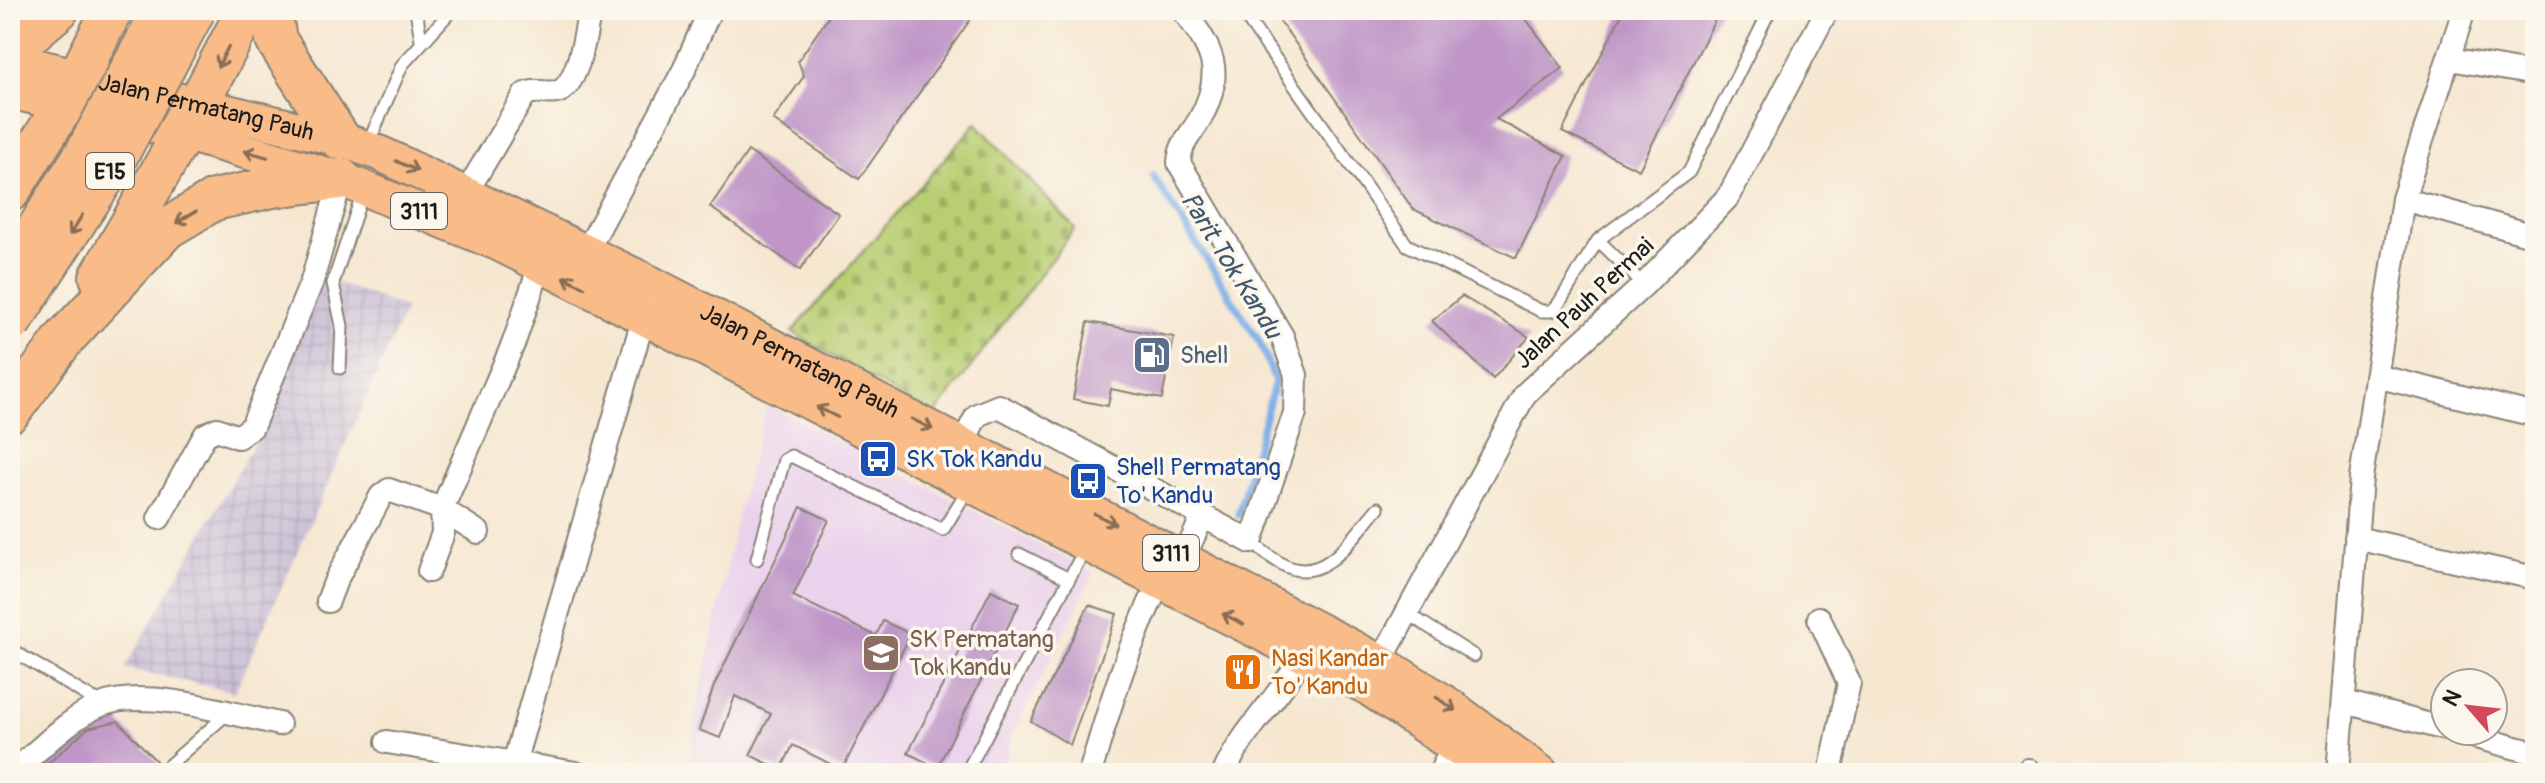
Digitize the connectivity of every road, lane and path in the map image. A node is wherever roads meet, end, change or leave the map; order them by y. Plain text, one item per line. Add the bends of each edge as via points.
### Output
1 (58, 10) edge
2 (112, 10) edge
3 (163, 10) edge
4 (195, 10) edge
5 (247, 10) edge
6 (271, 10) edge
7 (416, 10) edge
8 (452, 10) edge
9 (589, 10) edge
10 (710, 10) edge
11 (1183, 10) edge
12 (1241, 10) edge
13 (1770, 10) edge
14 (1827, 10) edge
15 (2464, 10) edge
16 (421, 40) junction
17 (10, 42) edge
18 (2450, 59) junction
19 (10, 60) edge
20 (2535, 74) edge
21 (10, 91) edge
22 (72, 91) junction
23 (191, 119) junction
24 (353, 144) junction
25 (353, 183) junction
26 (10, 191) edge
27 (466, 193) junction
28 (2403, 199) junction
29 (2535, 236) edge
30 (1598, 240) junction
31 (586, 252) junction
32 (540, 265) junction
33 (10, 272) edge
34 (654, 285) junction
35 (1644, 285) junction
36 (643, 318) junction
37 (10, 323) edge
38 (64, 339) junction
39 (340, 368) dead end
40 (2376, 376) junction
41 (10, 412) edge
42 (2535, 415) edge
43 (960, 468) junction
44 (1378, 508) dead end
45 (442, 509) junction
46 (1203, 516) junction
47 (159, 518) dead end
48 (478, 532) dead end
49 (2356, 538) junction
50 (1251, 542) junction
51 (1087, 545) junction
52 (1019, 554) dead end
53 (757, 559) dead end
54 (1172, 570) junction
55 (429, 571) dead end
56 (2535, 578) edge
57 (1069, 579) junction
58 (328, 601) dead end
59 (1407, 613) junction
60 (1819, 618) dead end
61 (10, 649) edge
62 (1303, 654) junction
63 (1474, 656) dead end
64 (1374, 674) junction
65 (2345, 702) junction
66 (101, 705) junction
67 (228, 713) junction
68 (279, 724) dead end
69 (2429, 725) edge
70 (387, 742) dead end
71 (2509, 746) edge
72 (2535, 753) edge
73 (1447, 759) edge
74 (506, 768) edge
75 (12, 773) edge
76 (160, 773) edge
77 (576, 773) edge
78 (966, 773) edge
79 (1090, 773) edge
80 (1224, 773) edge
81 (1494, 773) edge
82 (1541, 773) edge
83 (1830, 773) edge
84 (2338, 773) edge

1 - 17 highway via 25,38
2 - 22 highway
3 - 33 highway, E15, bridge via 86,152
4 -> 37 highway, E15, bridge via 112,166
5 -> 23 highway
6 - 24 highway via 276,40
7 - 16 lane
8 - 16 lane
9 - 27 street via 574,74 565,88 525,94
10 - 31 street via 684,70
11 - 50 street via 1214,59 1213,86 1200,119 1180,148 1179,163 1282,336 1296,375 1295,413
12 - 30 lane via 1407,245 1541,311 1552,311
13 - 30 lane via 1689,172
14 - 35 street, Jalan Pauh Permai via 1729,196
15 - 18 street
16 - 24 lane
18 - 20 street
18 - 28 street
19 - 22 main road, Jalan Permatang Pauh / 3111
21 - 22 main road, Jalan Permatang Pauh / 3111
22 - 23 main road, Jalan Permatang Pauh / 3111
22 - 26 highway
23 - 24 main road, Jalan Permatang Pauh / 3111
25 -> 23 main road, Jalan Permatang Pauh / 3111
23 - 38 highway
24 -> 27 main road, Jalan Permatang Pauh / 3111
25 - 32 main road, Jalan Permatang Pauh / 3111
25 -> 38 highway via 273,187 214,200 166,229
25 - 39 lane via 333,283 342,326
25 - 47 street via 252,427 238,437 217,429 205,435
27 - 31 main road, Jalan Permatang Pauh / 3111
28 - 29 street
28 - 40 street
30 - 35 lane
31 - 34 main road, Jalan Permatang Pauh / 3111
36 -> 32 main road, Jalan Permatang Pauh / 3111
32 - 45 street via 514,342
34 - 36 street
34 -> 43 main road, Jalan Permatang Pauh / 3111
35 - 59 street, Jalan Pauh Permai via 1525,394
43 -> 36 main road, Jalan Permatang Pauh / 3111
36 - 74 street
38 - 41 highway
40 - 42 street
40 - 49 street
43 - 46 street via 977,415 999,406
43 - 51 main road, Jalan Permatang Pauh / 3111
43 - 53 lane via 943,530 791,456 784,460
43 -> 54 main road, Jalan Permatang Pauh / 3111
44 - 50 lane via 1327,565 1307,571 1287,567
45 - 48 street
45 - 55 street via 443,533
45 - 58 street via 400,492 389,490 381,496
46 - 50 street
46 - 54 street
49 - 56 street
49 - 65 street
51 - 54 main road, Jalan Permatang Pauh / 3111
51 - 57 lane
52 - 57 lane
62 -> 54 main road, Jalan Permatang Pauh / 3111
54 - 64 main road, Jalan Permatang Pauh / 3111
54 - 79 street via 1145,611
57 - 78 lane
59 - 63 lane
59 - 64 street, Jalan Pauh Permai
60 - 83 street via 1849,683
61 - 66 lane
62 - 64 main road, Jalan Permatang Pauh / 3111
62 - 80 street
64 - 73 main road, Jalan Permatang Pauh / 3111
64 -> 82 main road, Jalan Permatang Pauh / 3111 via 1447,704
65 - 69 street
65 - 84 street
66 - 67 street via 150,700
66 - 75 street
67 - 68 street
67 - 76 lane
70 - 74 street
71 - 72 street
73 - 81 main road, Jalan Permatang Pauh / 3111
74 - 77 street

